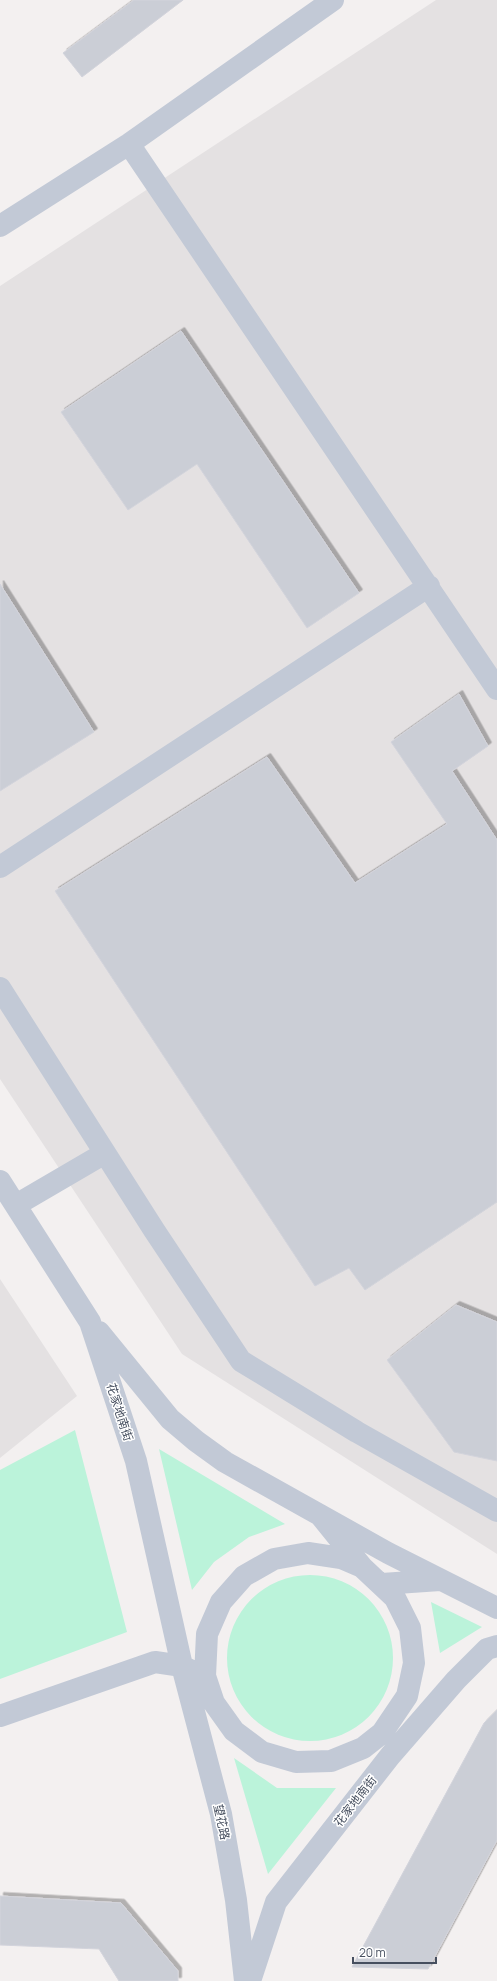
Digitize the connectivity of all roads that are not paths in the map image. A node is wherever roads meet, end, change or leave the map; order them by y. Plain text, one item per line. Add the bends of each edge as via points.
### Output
1 (333, 0) edge
2 (129, 144) junction
3 (0, 226) edge
4 (429, 586) junction
5 (497, 689) edge
6 (0, 867) edge
7 (0, 988) edge
8 (105, 1153) junction
9 (0, 1181) edge
10 (16, 1205) junction
11 (90, 1322) junction
12 (497, 1511) edge
13 (320, 1515) junction
14 (362, 1567) junction
15 (441, 1580) junction
16 (382, 1584) junction
17 (169, 1604) junction
18 (497, 1608) edge
19 (497, 1646) edge
20 (182, 1666) junction
21 (205, 1666) junction
22 (456, 1680) junction
23 (398, 1711) junction
24 (0, 1716) edge
25 (196, 1716) junction
26 (382, 1733) junction
27 (367, 1785) junction
28 (245, 1981) edge
29 (250, 1981) edge

1 - 2 street
2 - 3 street
2 - 4 street
4 - 5 street
4 - 6 street
7 - 8 street
8 - 10 street
8 - 12 street via 241,1361 356,1432
9 - 10 street, 花家地南街
10 - 11 street, 花家地南街
11 - 13 street via 170,1419 196,1441 225,1462
11 - 17 street, 花家地南街 via 136,1461
13 - 14 street
13 - 15 street
14 - 16 street
14 - 21 street via 342,1558 308,1553 274,1559 244,1576 221,1602 207,1634
15 - 16 street
15 - 18 street
16 - 23 street via 395,1598 410,1628 414,1663 407,1696
17 - 20 street, 花家地南街
17 - 21 street
19 - 22 street, 花家地南街 via 488,1649
20 - 21 street
20 - 24 street via 155,1662
20 - 25 street, 望花路
21 - 25 street
21 - 26 street via 214,1703 234,1731 262,1752 296,1762 331,1761 363,1748
22 - 23 street
22 - 27 street, 花家地南街
23 - 26 street
25 - 28 street, 望花路 via 221,1814 236,1900
26 - 27 street
27 - 29 street, 花家地南街 via 276,1902

